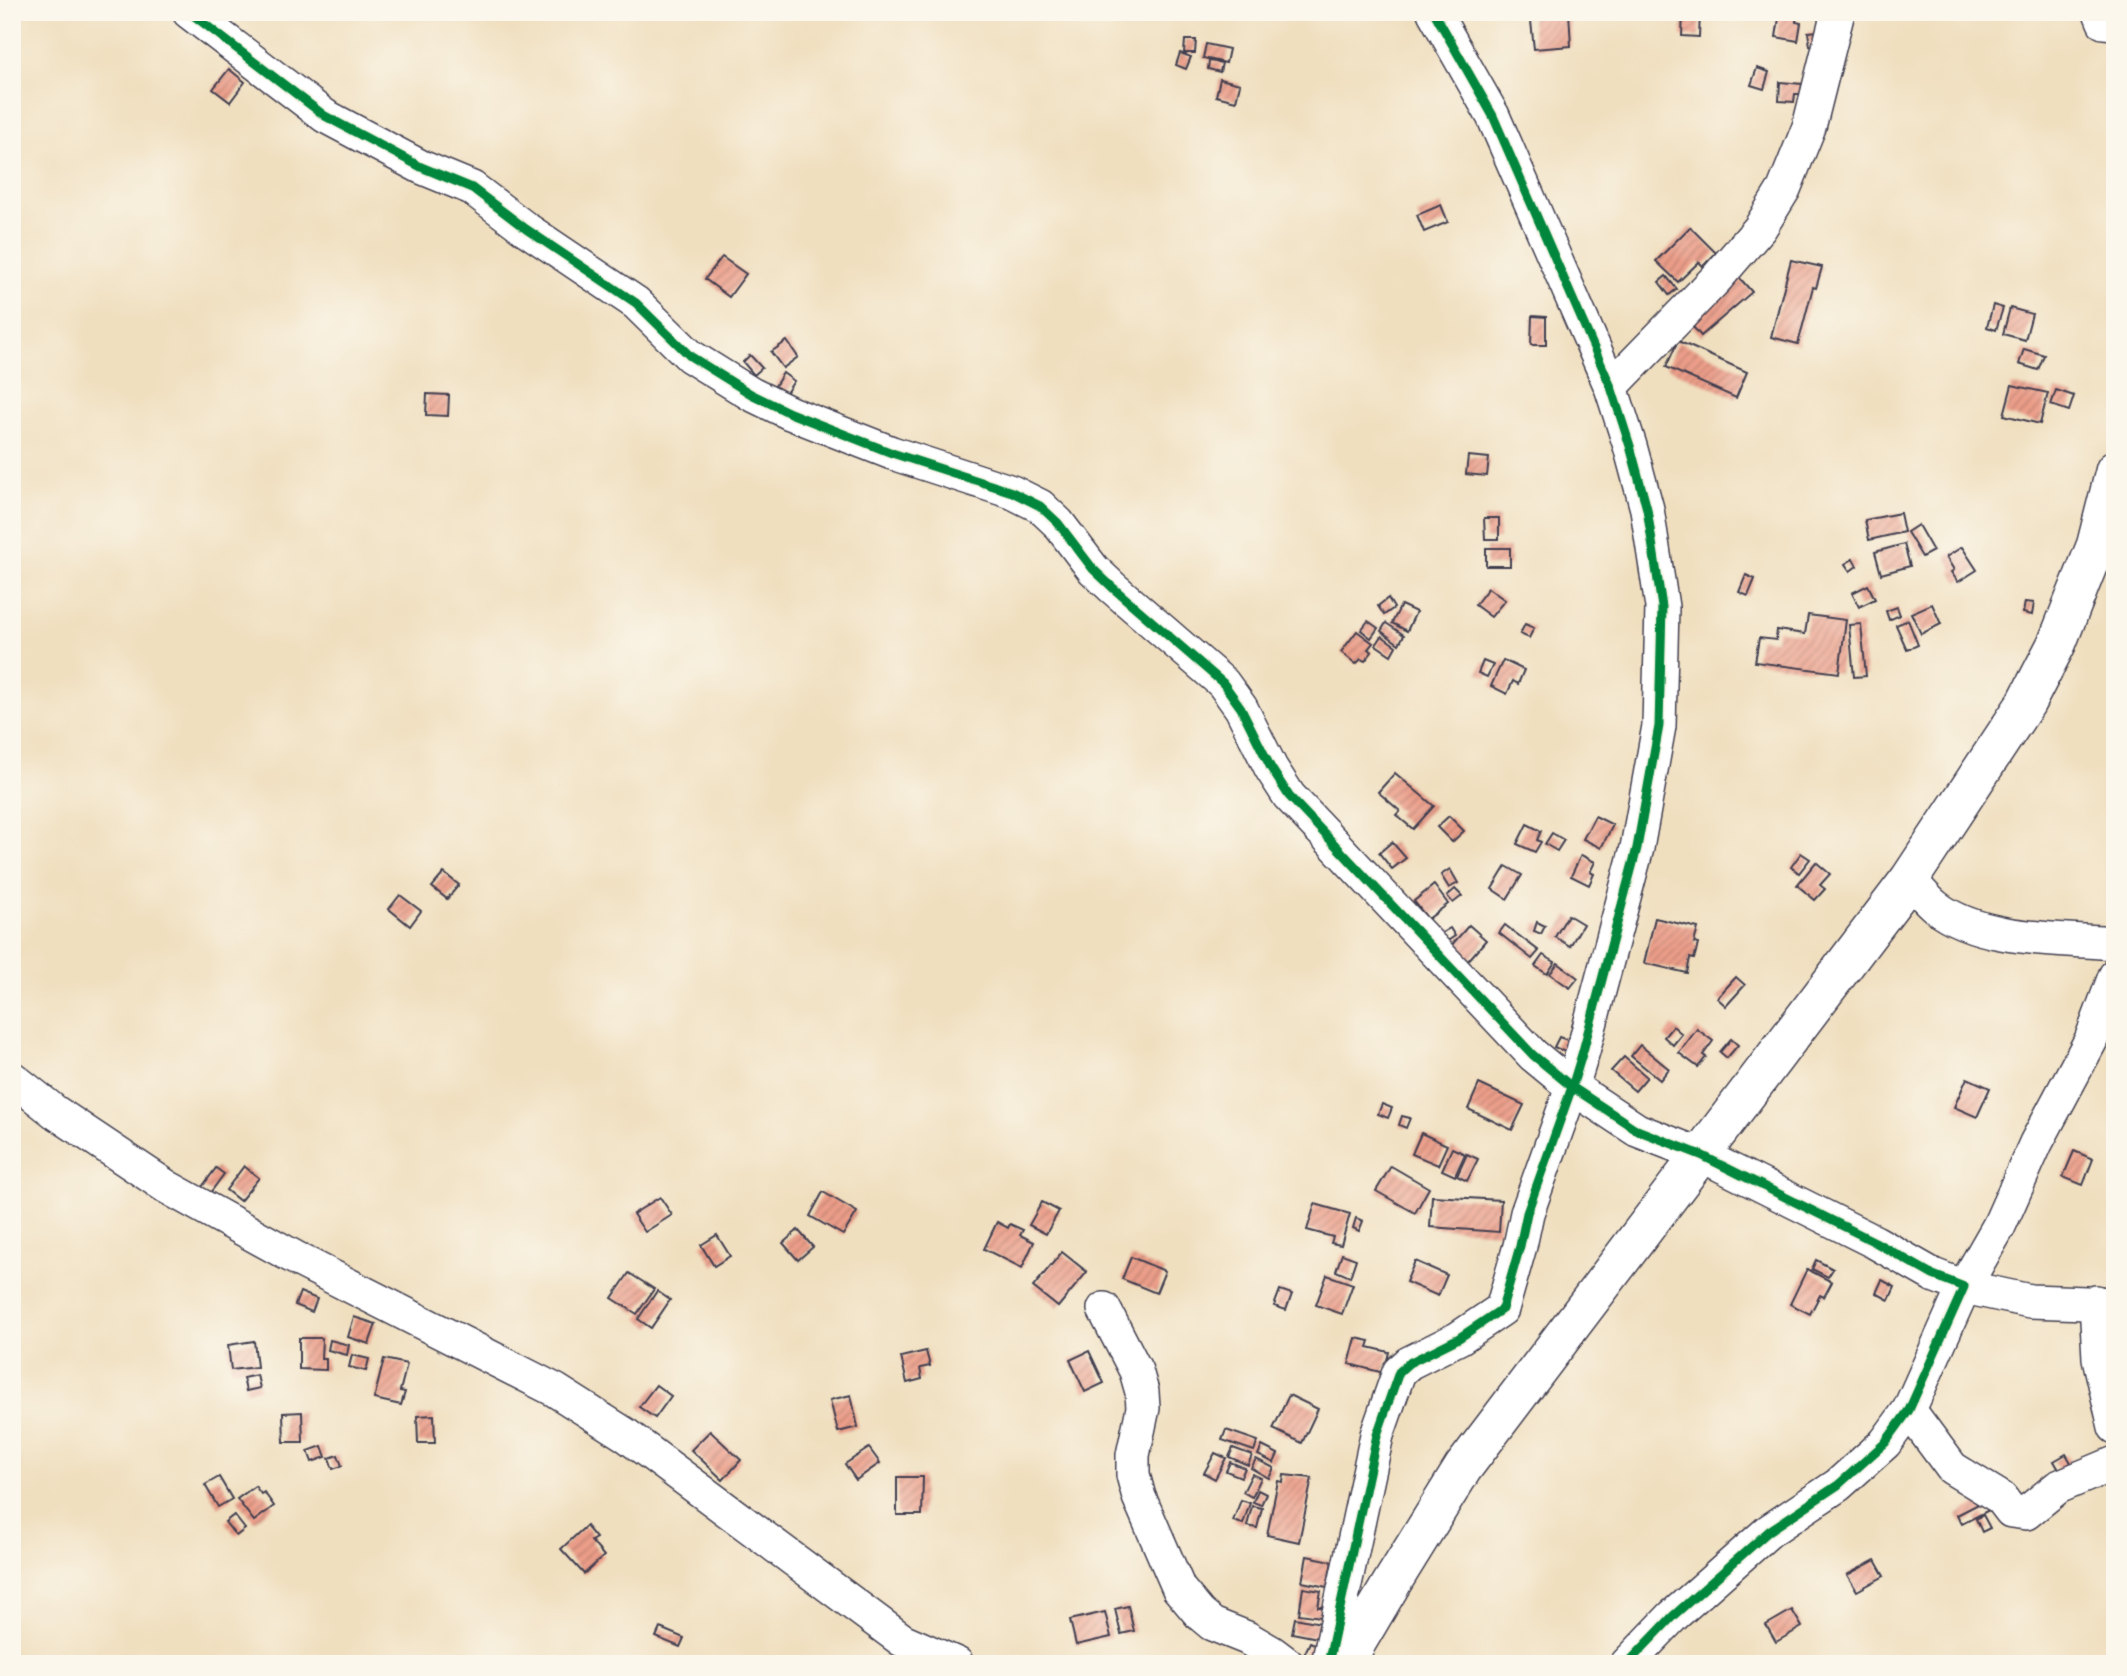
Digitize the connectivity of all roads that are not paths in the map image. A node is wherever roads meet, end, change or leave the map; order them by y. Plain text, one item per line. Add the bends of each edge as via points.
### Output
1 (189, 12) edge
2 (1434, 12) edge
3 (1838, 12) edge
4 (2100, 12) edge
5 (2115, 23) edge
6 (1611, 387) junction
7 (2115, 471) edge
8 (1909, 880) junction
9 (2115, 943) edge
10 (2115, 976) edge
11 (12, 1078) edge
12 (1572, 1087) junction
13 (1701, 1155) junction
14 (1964, 1287) junction
15 (2105, 1303) edge
16 (1104, 1309) dead end
17 (1909, 1410) junction
18 (2115, 1427) edge
19 (2115, 1463) edge
20 (957, 1664) edge
21 (1287, 1664) edge
22 (1328, 1664) edge
23 (1344, 1664) edge
24 (1627, 1664) edge

1 - 12 street via 325,117 472,188 636,303 690,356 751,394 892,453 1013,492 1040,506 1093,569 1223,684 1289,796 1533,1055
2 - 6 street via 1493,116
3 - 6 street via 1809,127 1784,189 1760,229
4 - 5 street via 2104,22
6 - 12 street via 1647,509 1662,607 1658,726 1637,848
7 - 8 main road via 2096,545 2057,643 2026,703
8 - 9 street via 1936,907 1998,934
8 - 13 main road
10 - 14 street via 2091,1040
11 - 20 street via 167,1187 555,1390 626,1435 902,1640
12 - 13 street via 1637,1130
12 - 22 street via 1527,1213 1502,1309 1399,1372 1377,1435
13 - 14 street
13 - 23 main road via 1463,1468
14 - 15 street via 2030,1301
14 - 17 street
15 - 18 street via 2099,1358
16 - 21 street via 1142,1392 1133,1475 1179,1589 1212,1624 1247,1638
17 - 19 street via 1952,1468 2001,1498 2011,1511 2026,1513 2058,1488
17 - 24 street via 1885,1443 1839,1485 1769,1531 1673,1616

